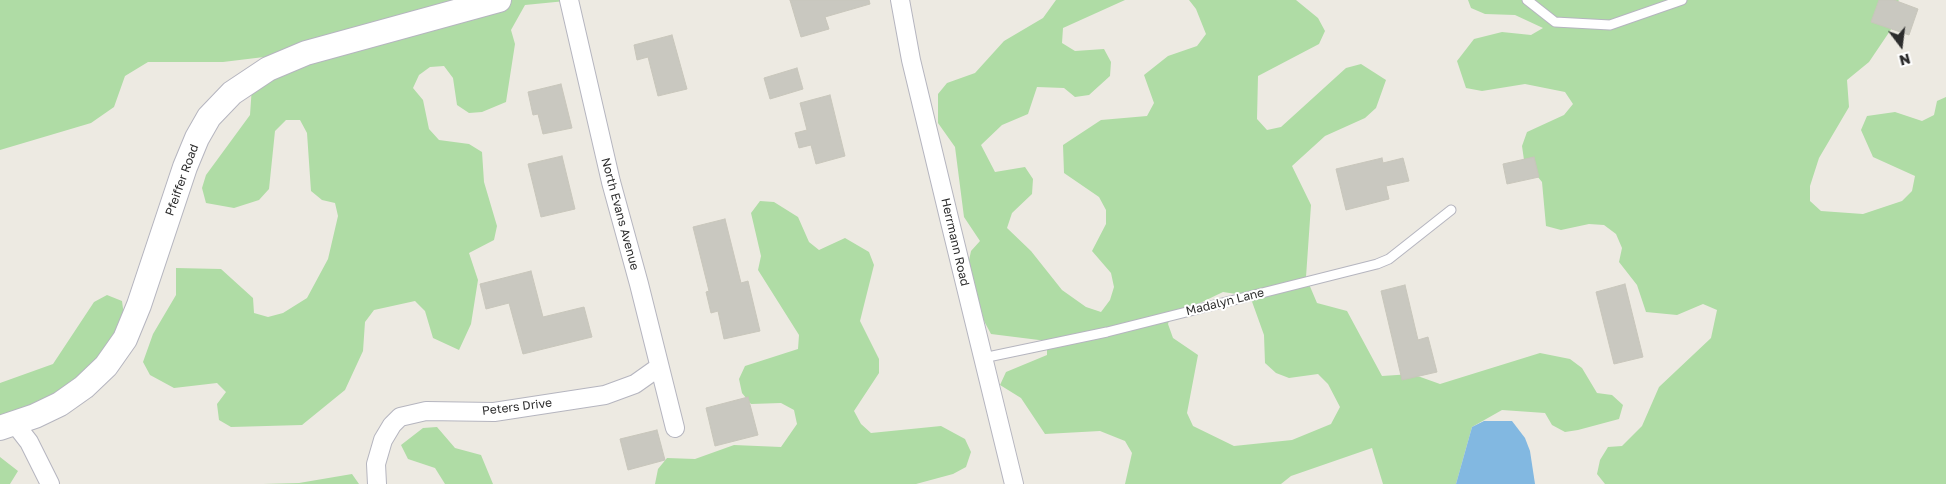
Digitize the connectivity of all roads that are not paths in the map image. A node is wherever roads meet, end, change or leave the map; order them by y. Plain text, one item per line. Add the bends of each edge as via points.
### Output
1 (499, 0) edge
2 (569, 0) edge
3 (900, 0) edge
4 (1527, 0) edge
5 (1682, 0) edge
6 (1451, 210) dead end
7 (983, 358) junction
8 (659, 366) junction
9 (7, 426) edge
10 (675, 428) dead end
11 (50, 484) edge
12 (377, 484) edge
13 (1014, 484) edge

1 - 9 street, Pfeiffer Road via 306,52 268,69 232,93 209,118 197,138 125,339 106,366 84,387 60,404
2 - 8 street, North Evans Avenue via 608,172
3 - 7 street, Herrmann Road via 911,60
4 - 5 lane via 1555,22 1610,25
6 - 7 lane, Madalyn Lane via 1389,259 1377,264 1107,332
7 - 13 street, Herrmann Road
8 - 10 street, North Evans Avenue
8 - 12 street, Peters Drive via 635,384 605,395 494,412 416,411 400,417 382,444 376,464
9 - 11 street via 30,442

